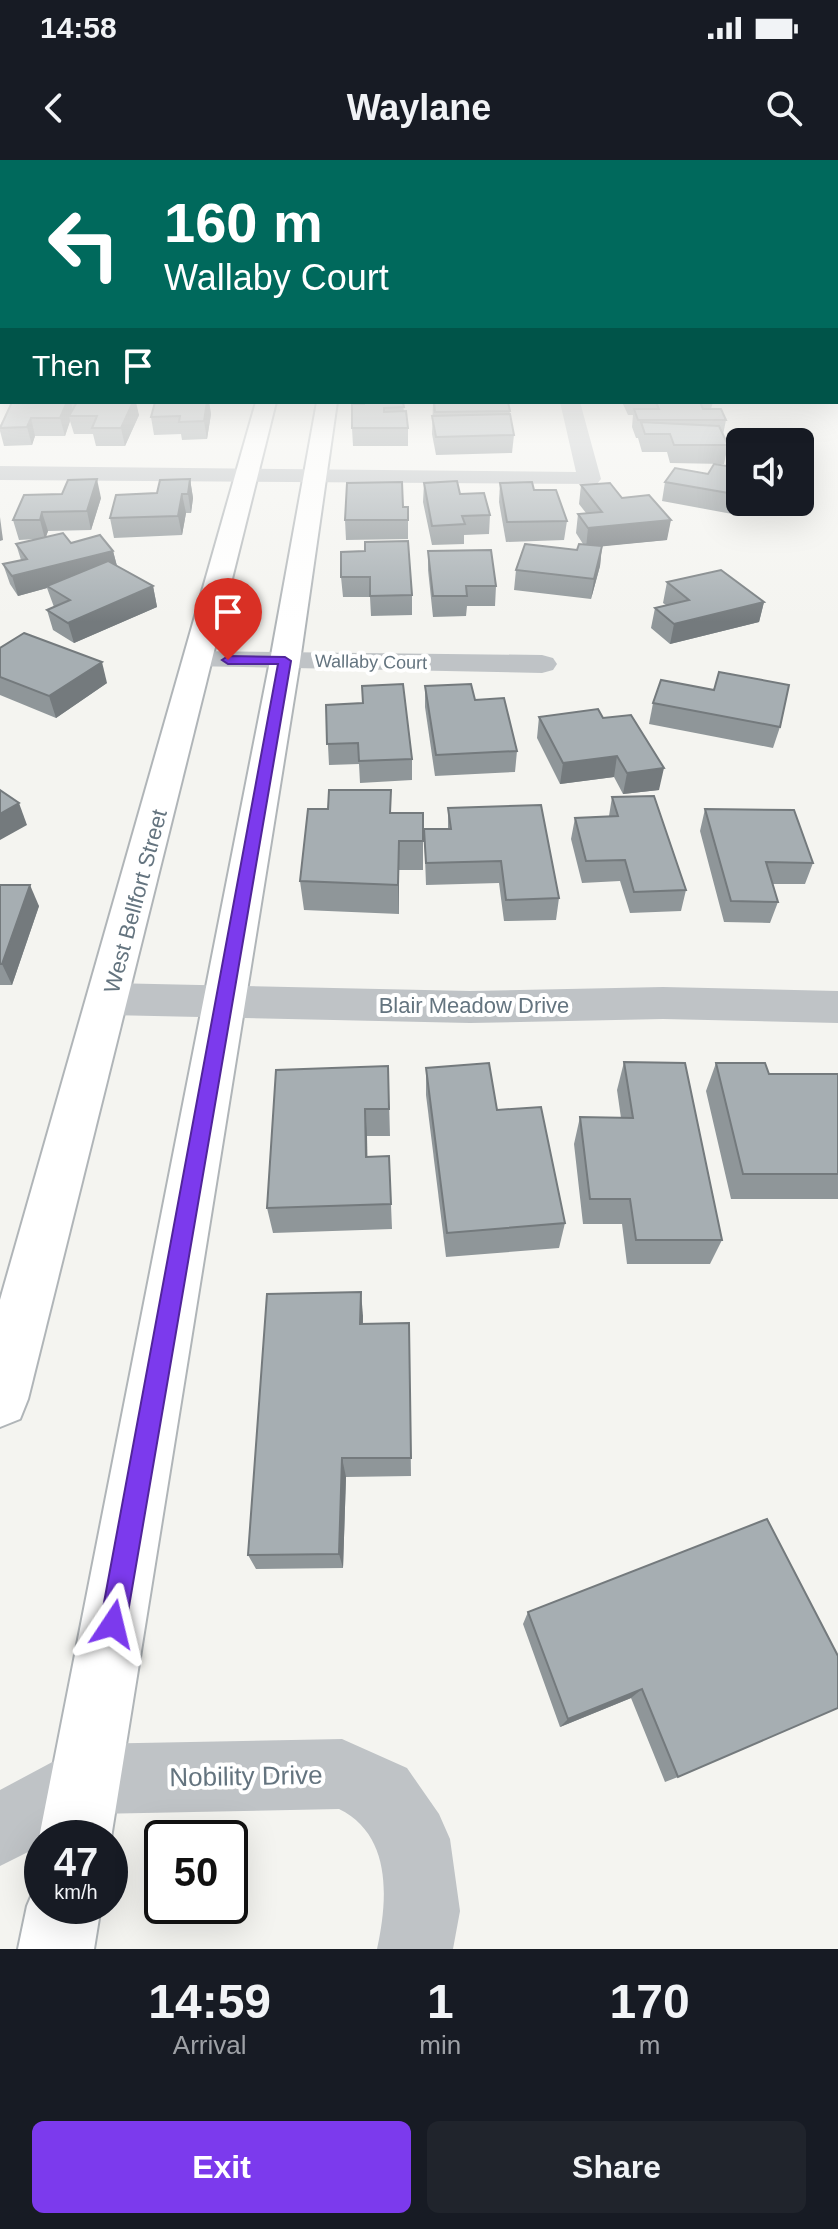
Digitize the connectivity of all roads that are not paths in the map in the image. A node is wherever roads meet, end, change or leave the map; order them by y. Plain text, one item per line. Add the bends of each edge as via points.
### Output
1 (252, 454) edge
2 (317, 454) edge
3 (583, 454) edge
4 (0, 473) edge
5 (246, 476) junction
6 (313, 476) junction
7 (200, 660) junction
8 (285, 661) junction
9 (542, 664) dead end
10 (109, 999) junction
11 (223, 1001) junction
12 (838, 1007) edge
13 (0, 1399) edge
14 (80, 1809) edge
15 (0, 1830) edge
16 (61, 1924) edge
17 (56, 1949) edge
18 (415, 1949) edge

1 - 5 main road, West Bellfort Street
2 - 6 main road
3 - 6 street via 589,479
4 - 5 street
5 - 6 street
5 - 7 main road, West Bellfort Street
6 - 8 main road
7 - 8 street, Wallaby Court
7 - 10 main road, West Bellfort Street
8 - 9 street, Wallaby Court
8 - 11 main road
10 - 11 street, Blair Meadow Drive
10 - 13 main road, West Bellfort Street
11 - 12 street, Blair Meadow Drive
11 - 14 main road
14 - 15 street, Nobility Drive
14 - 18 street, Nobility Drive via 342,1774 382,1793 414,1839 423,1911
16 - 17 main road

